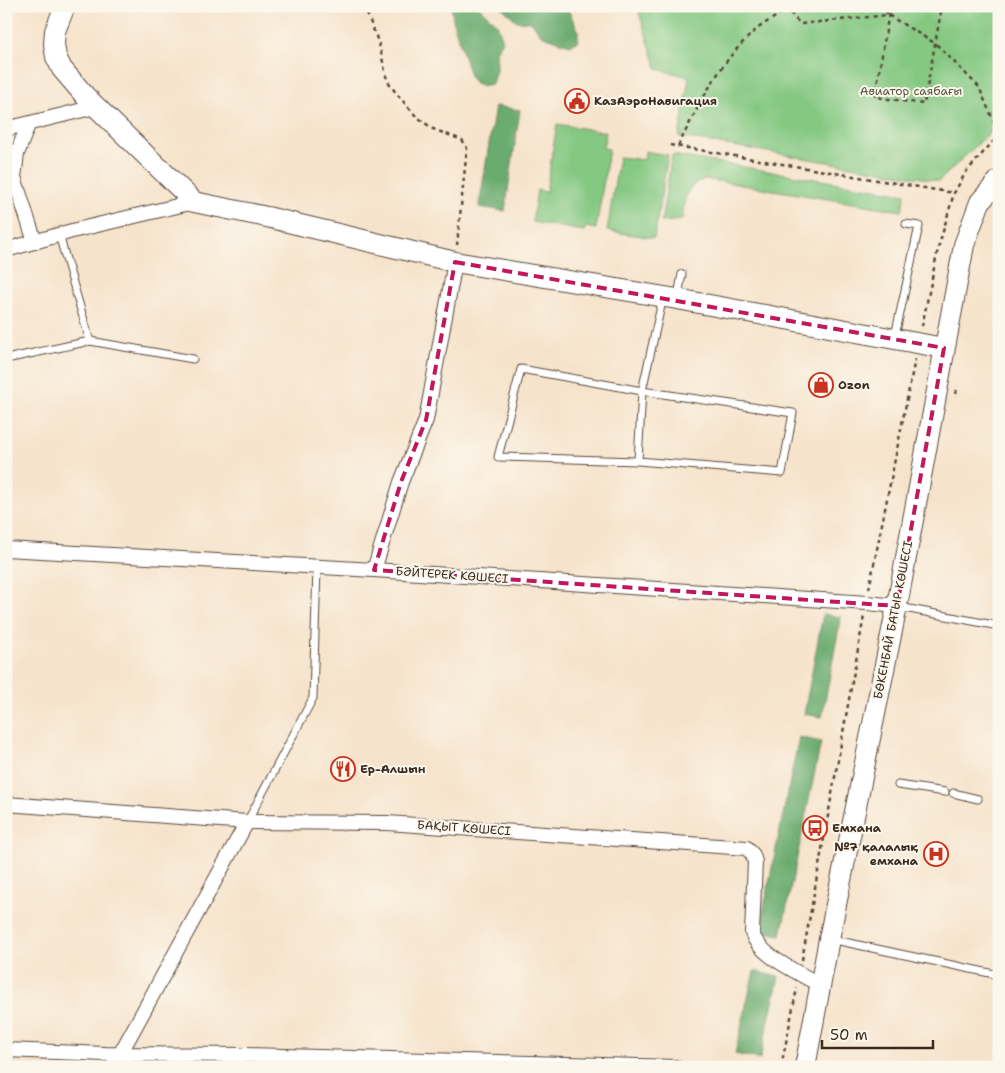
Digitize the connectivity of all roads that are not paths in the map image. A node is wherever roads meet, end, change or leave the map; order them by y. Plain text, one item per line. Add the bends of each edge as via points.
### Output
1 (65, 6) edge
2 (95, 107) junction
3 (28, 125) junction
4 (6, 129) edge
5 (999, 180) edge
6 (194, 202) junction
7 (906, 224) dead end
8 (59, 235) junction
9 (35, 242) junction
10 (6, 250) edge
11 (455, 262) junction
12 (682, 274) dead end
13 (670, 298) junction
14 (894, 339) junction
15 (90, 341) junction
16 (944, 348) junction
17 (6, 359) edge
18 (193, 359) dead end
19 (642, 390) junction
20 (638, 461) junction
21 (6, 549) edge
22 (318, 568) junction
23 (374, 570) junction
24 (896, 606) junction
25 (999, 626) edge
26 (898, 785) dead end
27 (945, 792) dead end
28 (953, 793) dead end
29 (978, 799) dead end
30 (6, 804) edge
31 (247, 822) junction
32 (829, 939) junction
33 (999, 975) edge
34 (820, 984) junction
35 (6, 1050) edge
36 (121, 1054) junction
37 (113, 1067) edge
38 (676, 1067) edge
39 (805, 1067) edge

1 - 2 street via 55,31 56,57 69,79
2 - 3 street
2 - 6 street
3 - 4 street
3 - 9 street via 14,177
5 - 16 street, БӨКЕНБАЙ БАТЫР КӨШЕСІ via 980,202 964,245
6 - 8 street
6 - 11 street
7 - 14 lane via 919,226
8 - 9 street
8 - 15 lane
9 - 10 street
11 - 13 street
11 - 23 street via 426,420 401,482
12 - 13 lane
13 - 14 street
13 - 19 lane
14 - 16 street
15 - 17 lane
15 - 18 lane
16 - 24 street, БӨКЕНБАЙ БАТЫР КӨШЕСІ
19 - 20 lane
19 - 20 lane via 522,368 498,457
19 - 20 lane via 794,413 782,474
21 - 22 street, БӘЙТЕРЕК КӨШЕСІ
22 - 23 street, БӘЙТЕРЕК КӨШЕСІ
22 - 31 lane via 313,698
23 - 24 street, БӘЙТЕРЕК КӨШЕСІ
24 - 25 lane
24 - 32 street, БӨКЕНБАЙ БАТЫР КӨШЕСІ
26 - 27 lane
28 - 29 lane
30 - 31 street, БАҚЫТ КӨШЕСІ
31 - 34 street, БАҚЫТ КӨШЕСІ via 387,823 747,848 754,855 754,940 766,952
31 - 36 street
32 - 33 lane
32 - 34 street, БӨКЕНБАЙ БАТЫР КӨШЕСІ
34 - 39 street, БӨКЕНБАЙ БАТЫР КӨШЕСІ
35 - 36 street
36 - 37 street
36 - 38 street via 366,1057

